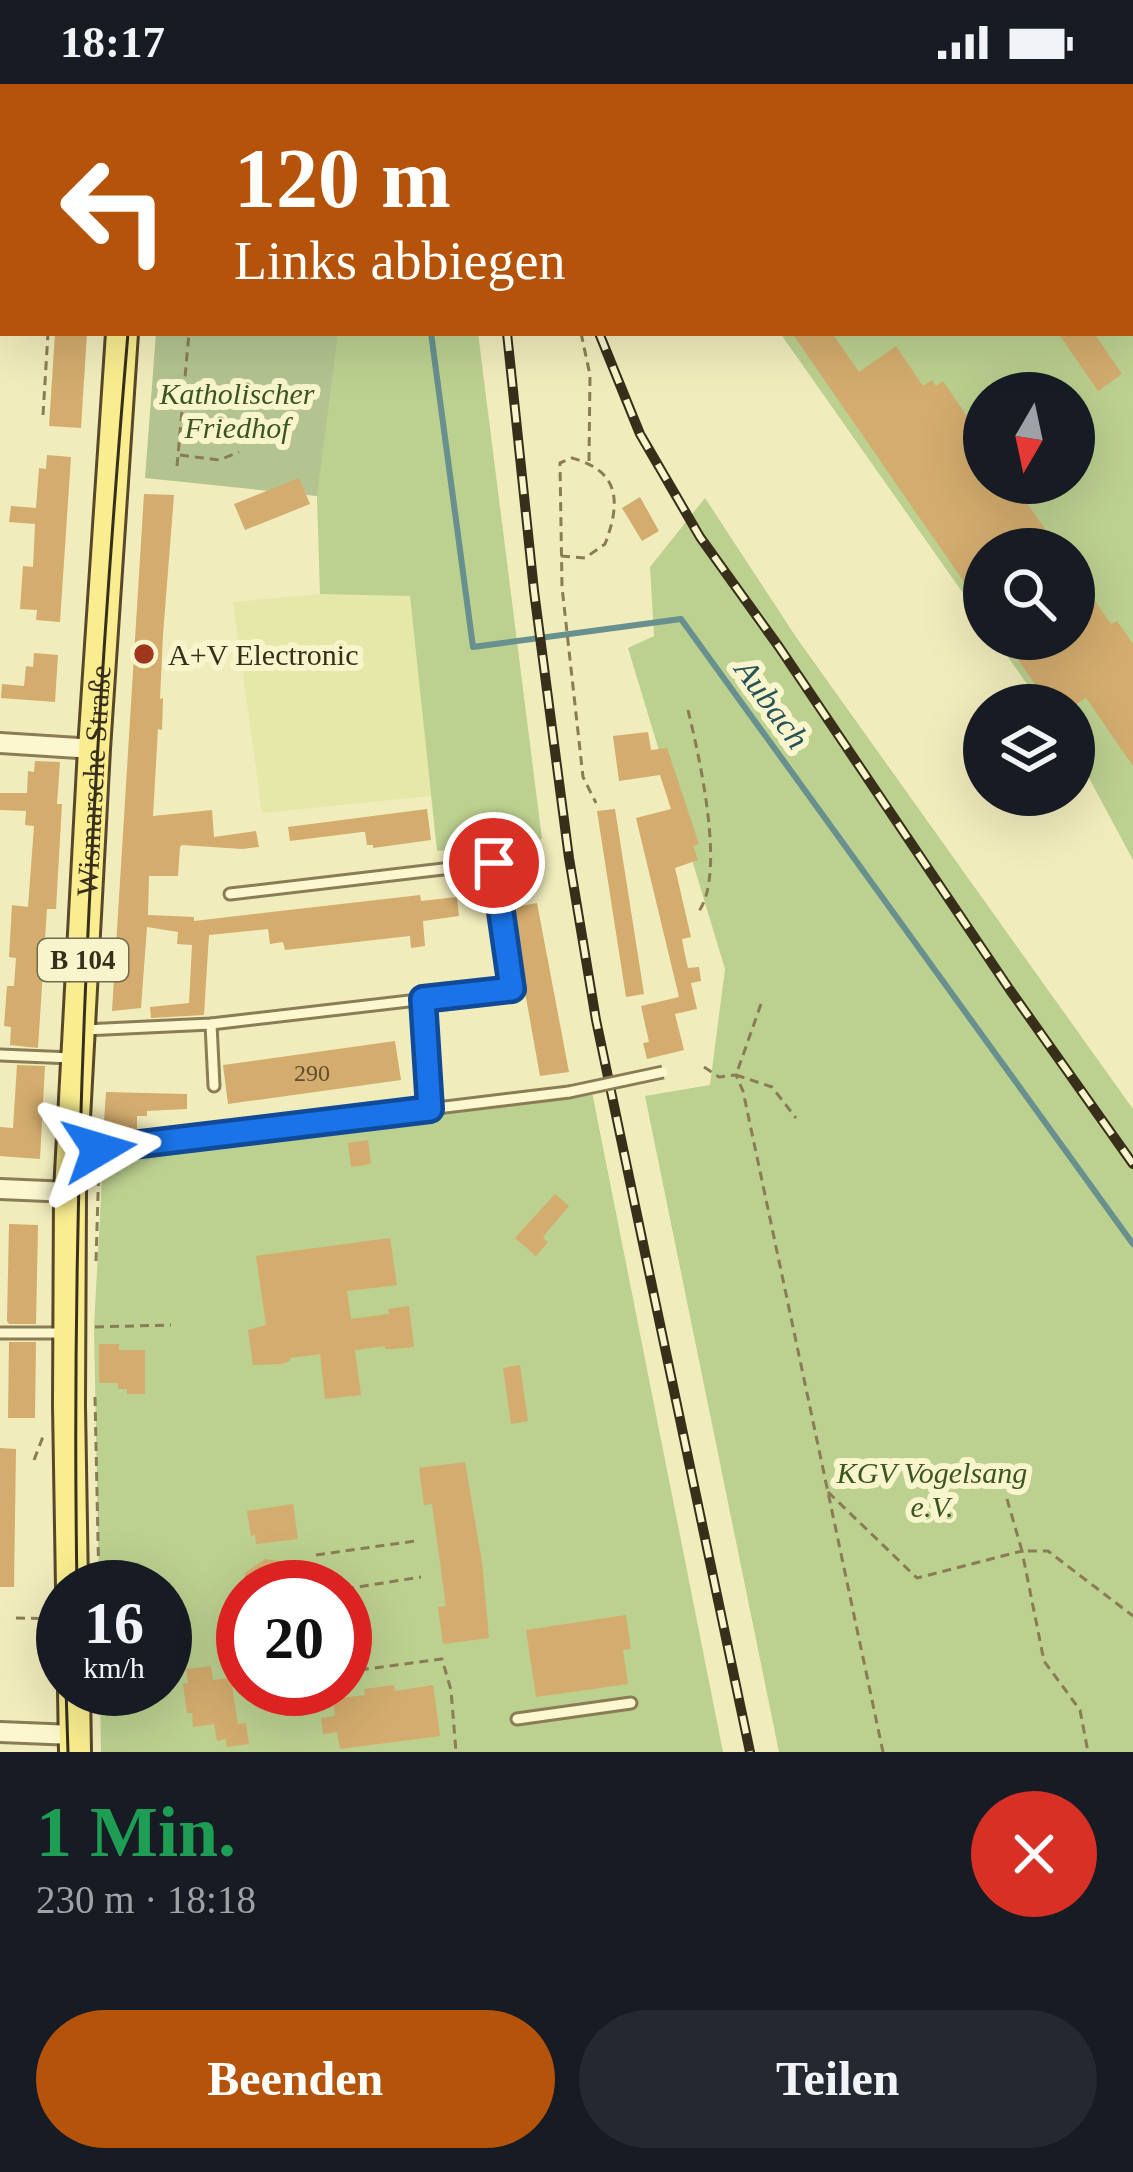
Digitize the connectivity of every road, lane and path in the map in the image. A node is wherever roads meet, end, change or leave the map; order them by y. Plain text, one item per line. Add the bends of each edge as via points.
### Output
1 (48, 336) edge
2 (122, 336) edge
3 (189, 336) edge
4 (582, 336) edge
5 (43, 415) dead end
6 (239, 452) dead end
7 (178, 454) junction
8 (589, 462) junction
9 (177, 466) dead end
10 (560, 556) junction
11 (688, 710) dead end
12 (0, 743) edge
13 (94, 749) junction
14 (596, 803) dead end
15 (230, 895) dead end
16 (699, 911) dead end
17 (423, 999) junction
18 (761, 1004) dead end
19 (211, 1024) junction
20 (78, 1044) junction
21 (0, 1055) edge
22 (704, 1067) dead end
23 (663, 1072) dead end
24 (736, 1075) junction
25 (214, 1086) dead end
26 (430, 1109) junction
27 (796, 1118) dead end
28 (86, 1149) junction
29 (0, 1189) edge
30 (70, 1192) junction
31 (96, 1260) dead end
32 (171, 1325) dead end
33 (82, 1330) junction
34 (0, 1333) edge
35 (95, 1398) dead end
36 (828, 1492) junction
37 (1007, 1499) dead end
38 (415, 1540) dead end
39 (1022, 1551) junction
40 (316, 1555) dead end
41 (70, 1560) edge
42 (98, 1560) edge
43 (421, 1577) dead end
44 (372, 1585) edge
45 (1133, 1616) edge
46 (16, 1618) dead end
47 (36, 1618) edge
48 (372, 1668) edge
49 (631, 1703) dead end
50 (517, 1719) dead end
51 (0, 1732) edge
52 (74, 1743) edge
53 (456, 1752) edge
54 (883, 1752) edge
55 (1088, 1752) edge

1 - 5 path
2 - 13 main road, Wismarsche Straße / B 104
3 - 7 path
4 - 8 path via 590,375
6 - 7 path via 219,460
7 - 9 path
8 - 10 path via 560,464
8 - 10 path via 612,485 610,531 585,558
10 - 14 path via 583,777
11 - 16 path via 710,860
12 - 13 street
13 - 20 main road, Wismarsche Straße / B 104
15 - 17 lane via 494,863 512,989
17 - 19 lane
17 - 26 lane
18 - 24 path
19 - 20 lane
19 - 25 lane
20 - 21 lane
20 - 28 main road, Wismarsche Straße / B 104
22 - 24 path via 719,1077
23 - 26 lane, bridge
24 - 27 path via 772,1087
24 - 36 path
26 - 28 lane
28 - 30 main road, Wismarsche Straße / B 104
28 - 31 path
29 - 30 street
30 - 33 main road, Wismarsche Straße / B 104
32 - 33 path
33 - 34 lane
33 - 41 main road, Wismarsche Straße / B 104
35 - 42 path
36 - 39 path via 917,1578
36 - 54 path
37 - 39 path
38 - 40 path
39 - 45 path via 1048,1551
39 - 55 path via 1044,1660 1080,1710
43 - 44 path
46 - 47 path
48 - 53 path via 442,1659
49 - 50 lane
51 - 52 street

